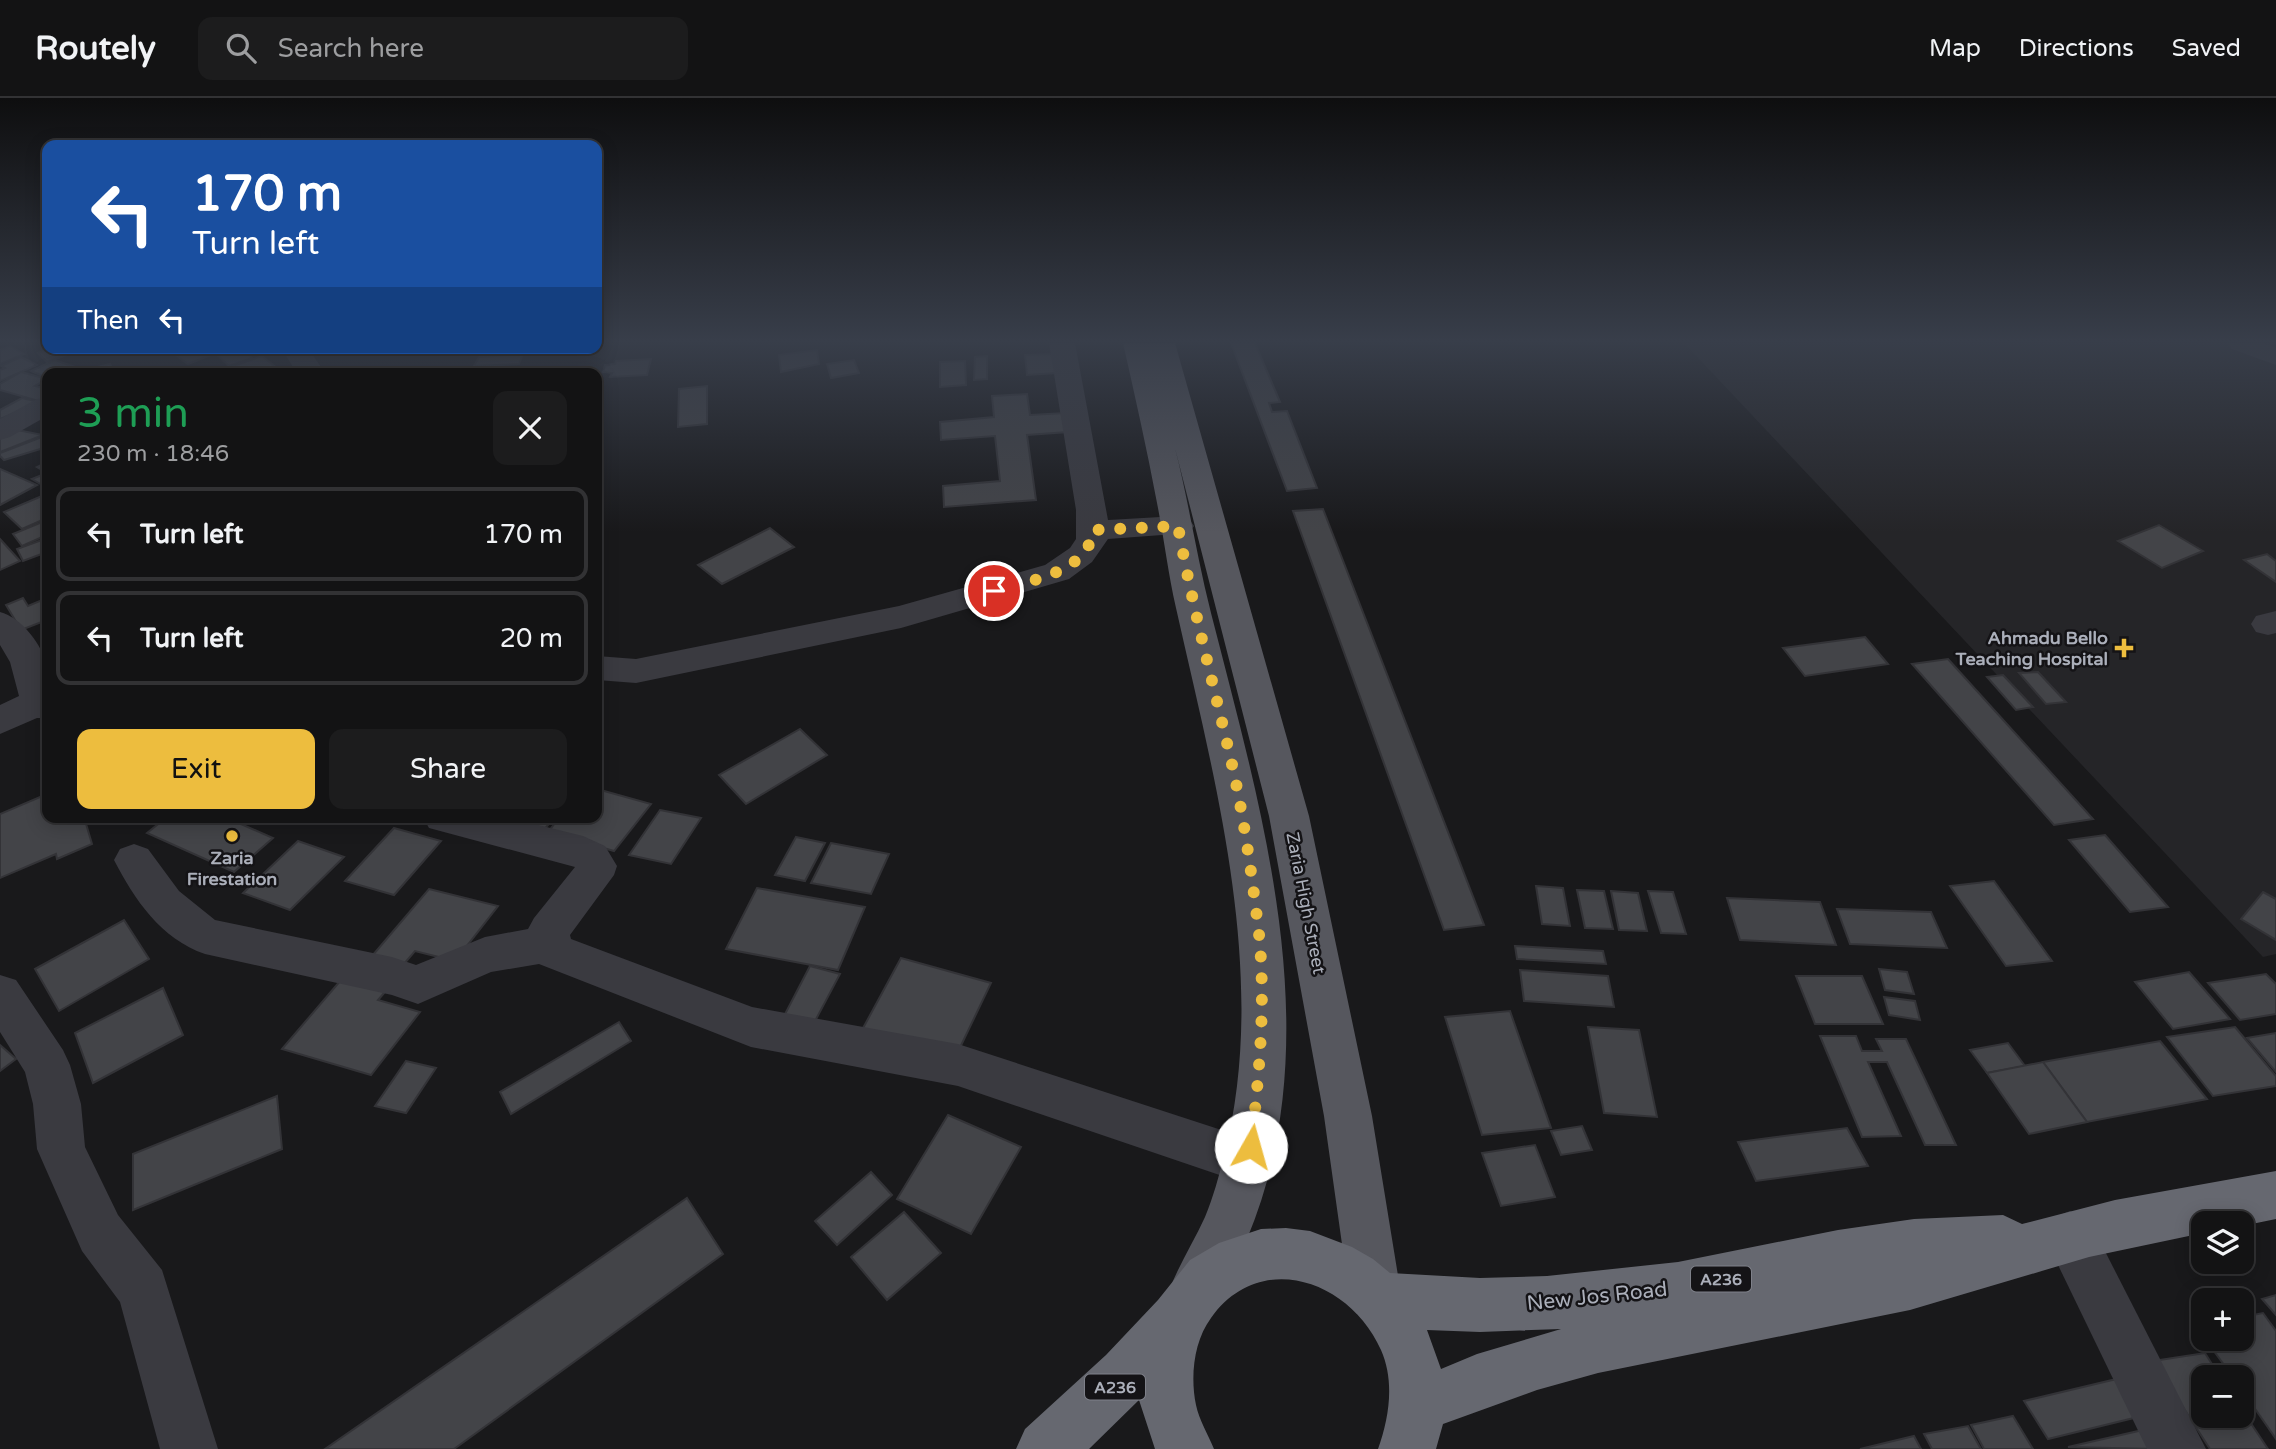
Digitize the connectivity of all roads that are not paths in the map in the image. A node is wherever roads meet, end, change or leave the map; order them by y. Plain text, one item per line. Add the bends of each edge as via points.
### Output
1 (1073, 406) edge
2 (1156, 406) edge
3 (1173, 406) edge
4 (42, 408) edge
5 (0, 431) edge
6 (1193, 522) junction
7 (1093, 530) junction
8 (0, 623) edge
9 (602, 668) edge
10 (42, 703) edge
11 (42, 705) edge
12 (0, 721) edge
13 (467, 823) edge
14 (135, 860) dead end
15 (549, 944) junction
16 (0, 994) edge
17 (1246, 1161) junction
18 (2276, 1195) edge
19 (2066, 1237) junction
20 (1378, 1297) junction
21 (1186, 1307) junction
22 (1415, 1434) edge
23 (189, 1449) edge
24 (1045, 1449) edge
25 (1185, 1449) edge
26 (2177, 1449) edge

1 - 7 street
2 - 6 main road
3 - 6 main road
4 - 5 street
6 - 7 street
6 - 17 main road via 1189,591 1231,763 1259,936 1260,1073
6 - 20 main road, Zaria High Street via 1289,816
7 - 9 street via 1089,547 1057,572 901,617 636,671
8 - 10 street via 30,661 32,682
11 - 12 street via 32,705
13 - 15 street via 591,857 596,866 593,875 549,931
14 - 15 street via 163,904 178,920 205,936 418,985 485,955
15 - 17 street via 555,952 751,1027 958,1065
16 - 23 street via 47,1065 61,1149 100,1233 143,1289
17 - 21 main road via 1215,1254
18 - 19 highway, New Jos Road / A236
19 - 20 highway, New Jos Road / A236 via 1903,1246 1647,1293 1595,1298 1475,1306
19 - 22 highway, New Jos Road / A236 via 1914,1283 1617,1342 1526,1365 1466,1384
19 - 26 street
20 - 21 highway, A236 via 1346,1271 1314,1258 1280,1253 1247,1258 1217,1273
20 - 22 highway, A236 via 1401,1331 1415,1367
21 - 24 highway, A236 via 1119,1384
21 - 25 highway, A236 via 1167,1353 1165,1392 1175,1432

